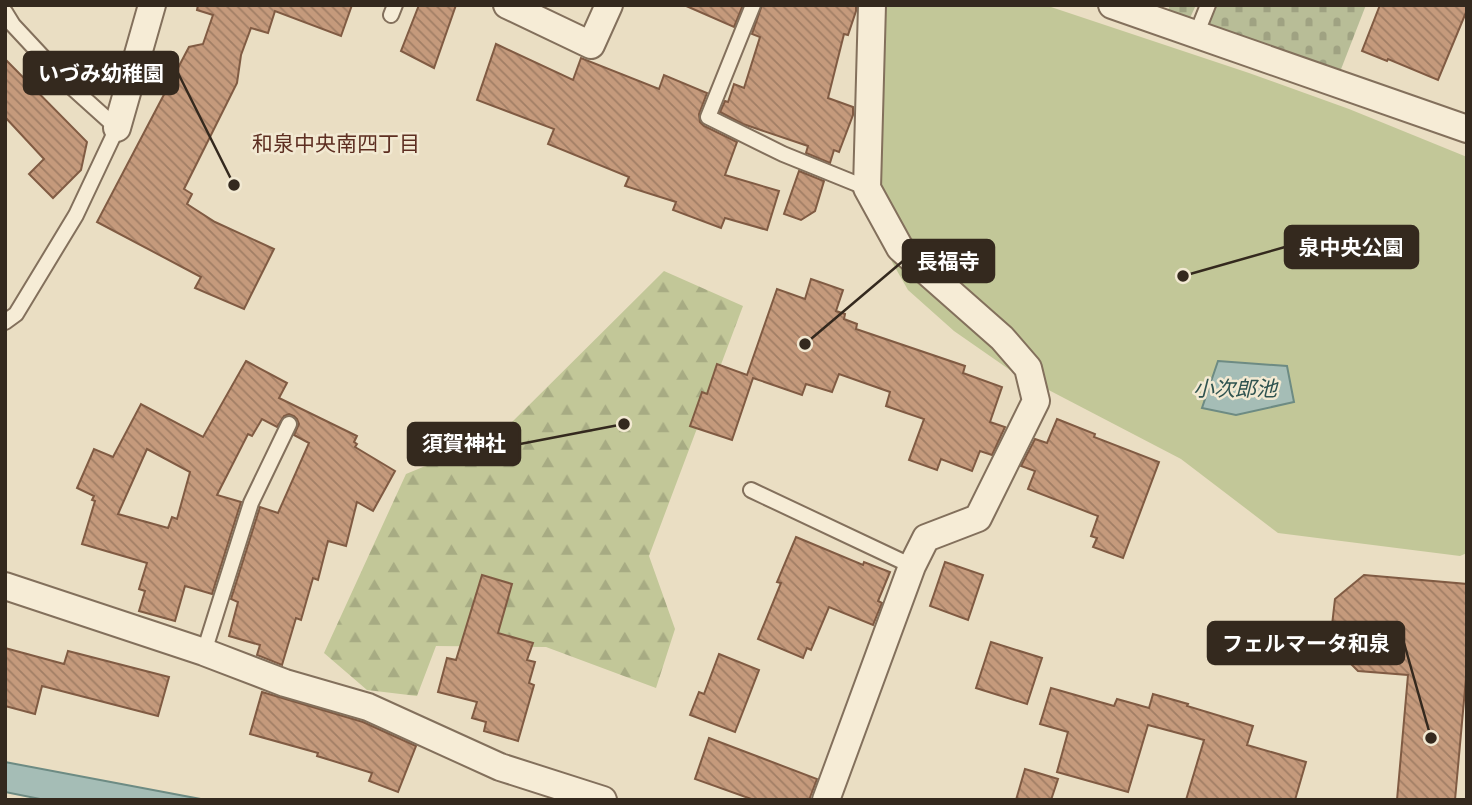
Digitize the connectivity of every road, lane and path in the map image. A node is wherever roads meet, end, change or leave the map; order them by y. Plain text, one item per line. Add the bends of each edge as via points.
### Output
1 (152, 5) edge
2 (507, 5) edge
3 (610, 5) edge
4 (753, 5) edge
5 (872, 5) edge
6 (1112, 5) edge
7 (1208, 5) edge
8 (5, 12) edge
9 (1196, 35) junction
10 (117, 128) junction
11 (1467, 129) edge
12 (867, 188) junction
13 (5, 322) edge
14 (289, 424) dead end
15 (751, 490) dead end
16 (912, 566) junction
17 (5, 586) edge
18 (204, 652) junction
19 (603, 800) edge
20 (827, 800) edge

1 - 10 street
2 - 3 street via 591,45
4 - 12 lane via 708,117
5 - 12 street
6 - 9 street
7 - 9 lane
8 - 10 lane via 67,83
9 - 11 street
10 - 13 lane via 76,215 16,314
12 - 16 street via 900,248 1002,338 1028,368 1035,401 978,517 926,538
14 - 18 lane via 251,503
15 - 16 lane
16 - 20 street
17 - 18 street
18 - 19 street via 285,683 368,707 500,767

